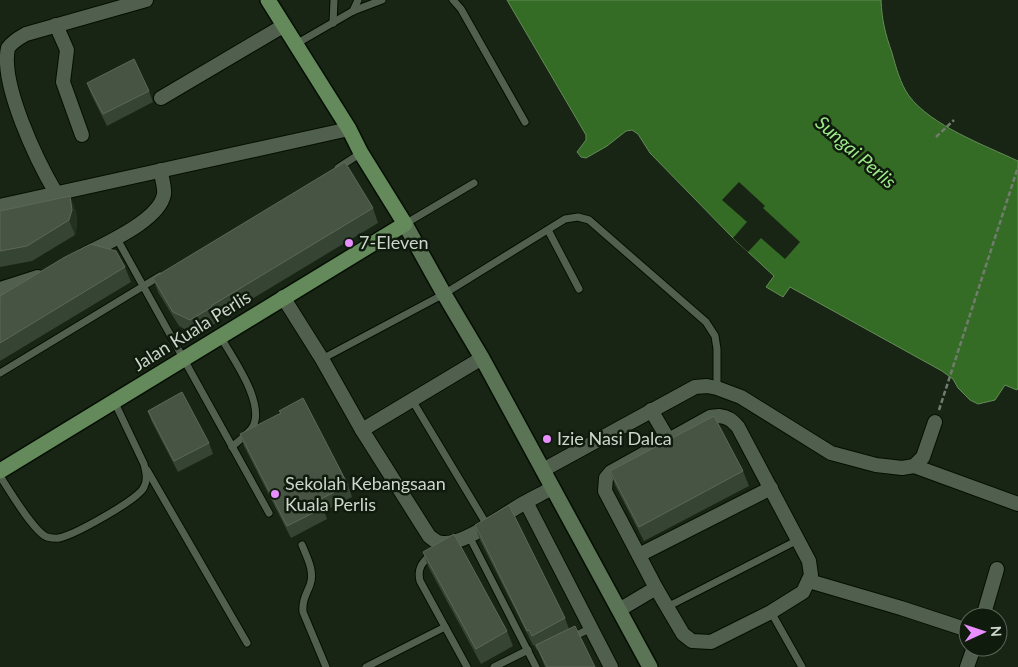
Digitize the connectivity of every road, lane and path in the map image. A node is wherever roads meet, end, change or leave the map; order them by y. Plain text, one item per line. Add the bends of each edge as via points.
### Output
1 (146, 0) edge
2 (268, 0) edge
3 (334, 0) edge
4 (358, 0) edge
5 (382, 0) edge
6 (453, 0) edge
7 (353, 11) junction
8 (333, 23) junction
9 (56, 25) junction
10 (283, 26) junction
11 (295, 45) junction
12 (161, 98) dead end
13 (954, 120) dead end
14 (525, 122) dead end
15 (348, 129) junction
16 (82, 135) dead end
17 (936, 137) dead end
18 (361, 153) junction
19 (1018, 166) edge
20 (160, 170) junction
21 (328, 174) edge
22 (474, 183) dead end
23 (56, 193) junction
24 (0, 206) edge
25 (405, 224) junction
26 (548, 230) junction
27 (116, 238) junction
28 (68, 263) edge
29 (54, 271) edge
30 (168, 271) edge
31 (143, 286) junction
32 (0, 289) edge
33 (579, 289) dead end
34 (444, 294) junction
35 (283, 297) junction
36 (220, 336) junction
37 (482, 358) junction
38 (183, 359) junction
39 (322, 359) junction
40 (0, 373) edge
41 (718, 388) junction
42 (412, 400) junction
43 (114, 401) junction
44 (651, 410) junction
45 (935, 422) joint
46 (362, 430) junction
47 (668, 439) junction
48 (232, 447) junction
49 (144, 464) junction
50 (914, 466) junction
51 (0, 470) edge
52 (543, 470) junction
53 (0, 476) edge
54 (552, 488) junction
55 (771, 488) junction
56 (526, 502) junction
57 (1018, 504) edge
58 (269, 513) dead end
59 (487, 526) junction
60 (469, 536) junction
61 (799, 540) junction
62 (442, 543) junction
63 (302, 545) dead end
64 (639, 555) junction
65 (997, 570) dead end
66 (809, 581) junction
67 (656, 588) junction
68 (667, 607) junction
69 (986, 607) edge
70 (619, 610) junction
71 (771, 612) junction
72 (445, 627) junction
73 (958, 627) edge
74 (591, 628) junction
75 (566, 641) edge
76 (247, 643) dead end
77 (528, 650) junction
78 (540, 655) edge
79 (532, 659) junction
80 (326, 667) edge
81 (366, 667) edge
82 (467, 667) edge
83 (494, 667) edge
84 (536, 667) edge
85 (611, 667) edge
86 (650, 667) edge
87 (802, 667) edge

1 - 9 street
2 - 10 main road
3 - 8 lane
4 - 7 lane
5 - 7 lane
6 - 14 lane
7 - 8 lane
8 - 11 lane
9 - 16 street via 67,50 63,82
9 - 23 street via 14,40 3,56 1,78 10,112
10 - 11 main road
10 - 12 street
11 - 15 main road
13 - 17 path
15 - 18 main road
15 - 20 street
18 - 21 lane
18 - 25 main road
19 - 45 path
20 - 23 street via 70,195
20 - 27 street via 164,194 154,212
22 - 25 lane
23 - 24 street
25 - 34 main road
25 - 35 main road, Jalan Kuala Perlis
26 - 33 lane
26 - 34 lane
26 - 41 lane via 570,217 589,220 706,322 715,336
27 - 28 street
27 - 31 lane
29 - 32 street
30 - 31 lane
31 - 38 lane
31 - 40 lane
34 - 37 main road
34 - 39 lane
35 - 36 main road, Jalan Kuala Perlis
35 - 39 street
36 - 38 main road, Jalan Kuala Perlis
36 - 48 lane via 244,378 256,408 252,427
37 - 42 street
37 - 52 main road
38 - 43 main road, Jalan Kuala Perlis
38 - 48 lane
39 - 46 street
41 - 44 street via 695,387
41 - 50 street via 742,398 831,453 876,465
42 - 46 street
42 - 59 lane
43 - 49 lane
43 - 51 main road, Jalan Kuala Perlis
44 - 47 street
44 - 52 street
45 - 50 street via 923,457
46 - 62 street via 429,536
47 - 55 street via 710,417 725,416 738,427
47 - 64 street via 611,472 604,483 605,491
48 - 58 lane
49 - 53 lane via 146,480 139,495 60,538 46,536 32,522
49 - 76 lane
50 - 57 street
52 - 54 main road
54 - 56 street
54 - 70 main road
55 - 61 street
55 - 64 street
56 - 59 street
56 - 74 street
59 - 60 street
60 - 62 street
60 - 77 lane
61 - 66 street via 811,569
61 - 68 lane
62 - 72 lane via 421,564 418,575
63 - 80 lane via 312,575 302,603 303,612
64 - 67 street
65 - 69 street
66 - 71 street via 803,592
66 - 73 street
67 - 68 street
67 - 70 street
68 - 71 street via 683,634 700,643 711,642
70 - 86 main road
71 - 87 lane
72 - 81 lane
72 - 82 lane
74 - 75 lane
74 - 85 street
77 - 79 lane
77 - 83 lane
78 - 79 lane
79 - 84 lane

